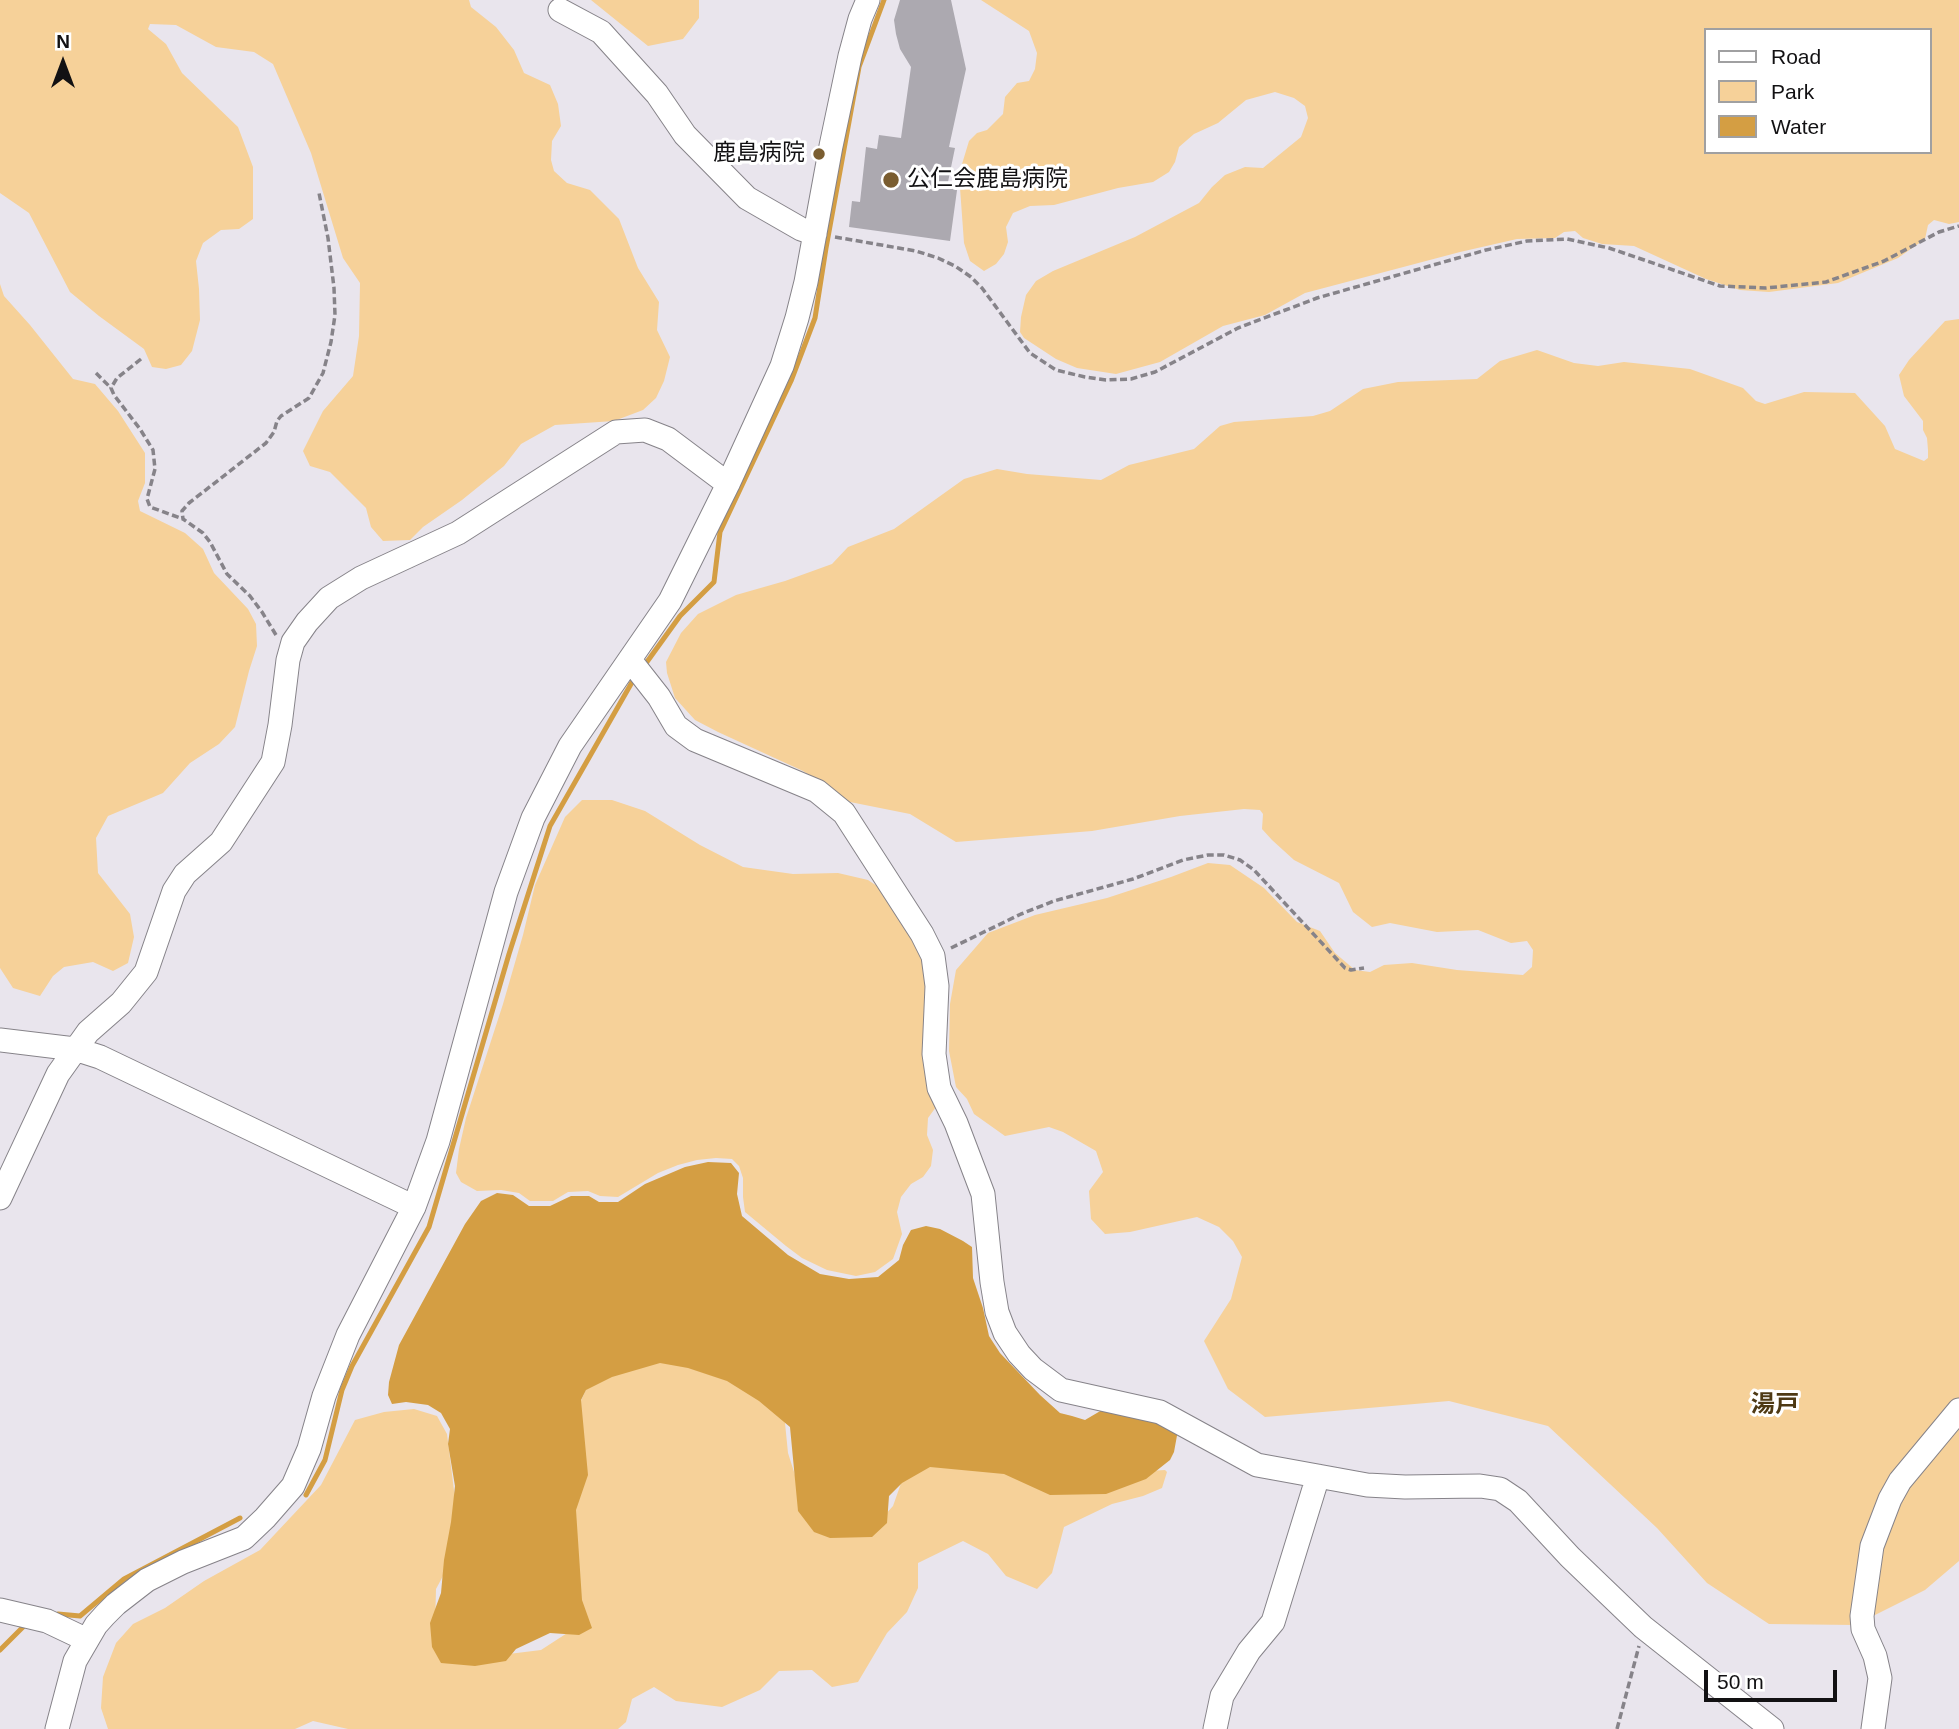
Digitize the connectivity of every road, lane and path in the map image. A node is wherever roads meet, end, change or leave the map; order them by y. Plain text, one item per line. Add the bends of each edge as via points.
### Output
1 (868, 0) edge
2 (561, 10) dead end
3 (319, 193) dead end
4 (1959, 226) edge
5 (825, 236) junction
6 (141, 359) dead end
7 (96, 373) dead end
8 (111, 388) junction
9 (728, 484) junction
10 (183, 519) junction
11 (290, 654) junction
12 (637, 669) junction
13 (933, 956) junction
14 (1364, 968) dead end
15 (0, 1040) edge
16 (75, 1049) junction
17 (0, 1198) edge
18 (414, 1208) junction
19 (1959, 1410) edge
20 (1318, 1476) junction
21 (0, 1610) edge
22 (1643, 1627) junction
23 (88, 1640) junction
24 (57, 1729) edge
25 (1215, 1729) edge
26 (1617, 1729) edge
27 (1772, 1729) edge
28 (1873, 1729) edge

1 - 5 street via 850,56 831,146
2 - 5 street via 601,33 657,94 685,135 747,198 801,229
3 - 10 path via 335,315 323,373 309,398 281,416 266,443 189,503 182,511
4 - 5 path via 1826,282 1766,288 1720,286 1609,248 1567,239 1527,241 1317,298 1238,328 1155,372 1106,380 1056,370 1030,354 982,288 955,266 916,250
5 - 9 street via 782,366
6 - 8 path
7 - 8 path
8 - 10 path via 153,450 150,507
9 - 11 street via 668,439 645,430 616,432 458,533 329,597 293,642
9 - 12 street
10 - 11 path via 203,533 226,573 256,604
11 - 16 street via 273,762 221,842 174,891 146,972
12 - 13 street via 676,726 695,740 817,791 844,813
12 - 18 street via 570,746 533,818 506,892 438,1141
13 - 14 path via 1054,901 1184,860 1224,855 1254,870 1345,968
13 - 20 street via 939,1088 983,1194 996,1312 1019,1354 1061,1390 1160,1412 1257,1465
15 - 16 street
16 - 17 street via 58,1074
16 - 18 street
18 - 23 street via 348,1335 293,1486 244,1538 147,1580 96,1625
19 - 28 street via 1899,1481 1872,1546 1862,1616 1880,1678
20 - 22 street via 1367,1485 1500,1489 1518,1501
20 - 25 street via 1273,1622 1222,1696
21 - 23 street via 47,1621
22 - 26 path
22 - 27 street
23 - 24 street via 75,1661

